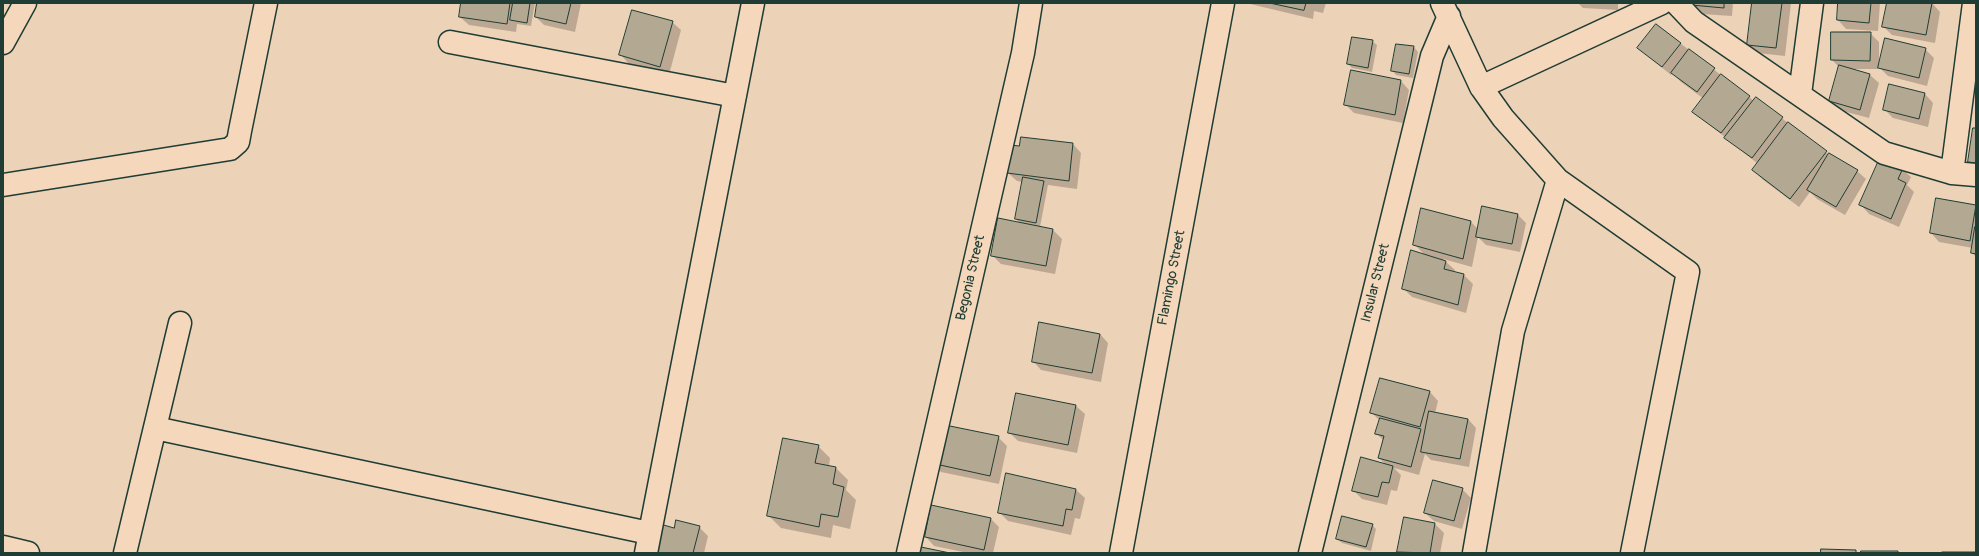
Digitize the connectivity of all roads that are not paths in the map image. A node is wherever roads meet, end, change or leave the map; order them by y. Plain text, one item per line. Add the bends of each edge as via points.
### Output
1 (25, 3) edge
2 (266, 3) edge
3 (753, 3) edge
4 (1031, 3) edge
5 (1223, 3) edge
6 (1662, 3) edge
7 (1676, 3) edge
8 (1812, 3) edge
9 (1974, 3) edge
10 (1446, 10) edge
11 (450, 42) dead end
12 (3, 43) edge
13 (1481, 87) junction
14 (1800, 94) junction
15 (734, 96) junction
16 (1952, 173) junction
17 (1976, 175) edge
18 (1558, 180) junction
19 (3, 185) edge
20 (180, 323) dead end
21 (155, 428) junction
22 (648, 543) edge
23 (3, 547) edge
24 (28, 553) edge
25 (124, 553) edge
26 (908, 553) edge
27 (1121, 553) edge
28 (1310, 553) edge
29 (1474, 553) edge
30 (1632, 553) edge

1 - 12 street
2 - 19 street via 238,142 230,149
3 - 15 street
4 - 26 street, Begonia Street via 1023,53
5 - 27 street, Flamingo Street
6 - 13 street
7 - 14 street via 1694,22
8 - 14 street
9 - 16 street
10 - 13 street
10 - 28 street, Insular Street via 1432,56
11 - 15 street
13 - 18 street via 1504,118
14 - 16 street via 1884,153
15 - 22 street
16 - 17 street
18 - 29 street via 1513,331
18 - 30 street via 1688,272
20 - 21 street
21 - 22 street
21 - 25 street
23 - 24 street

